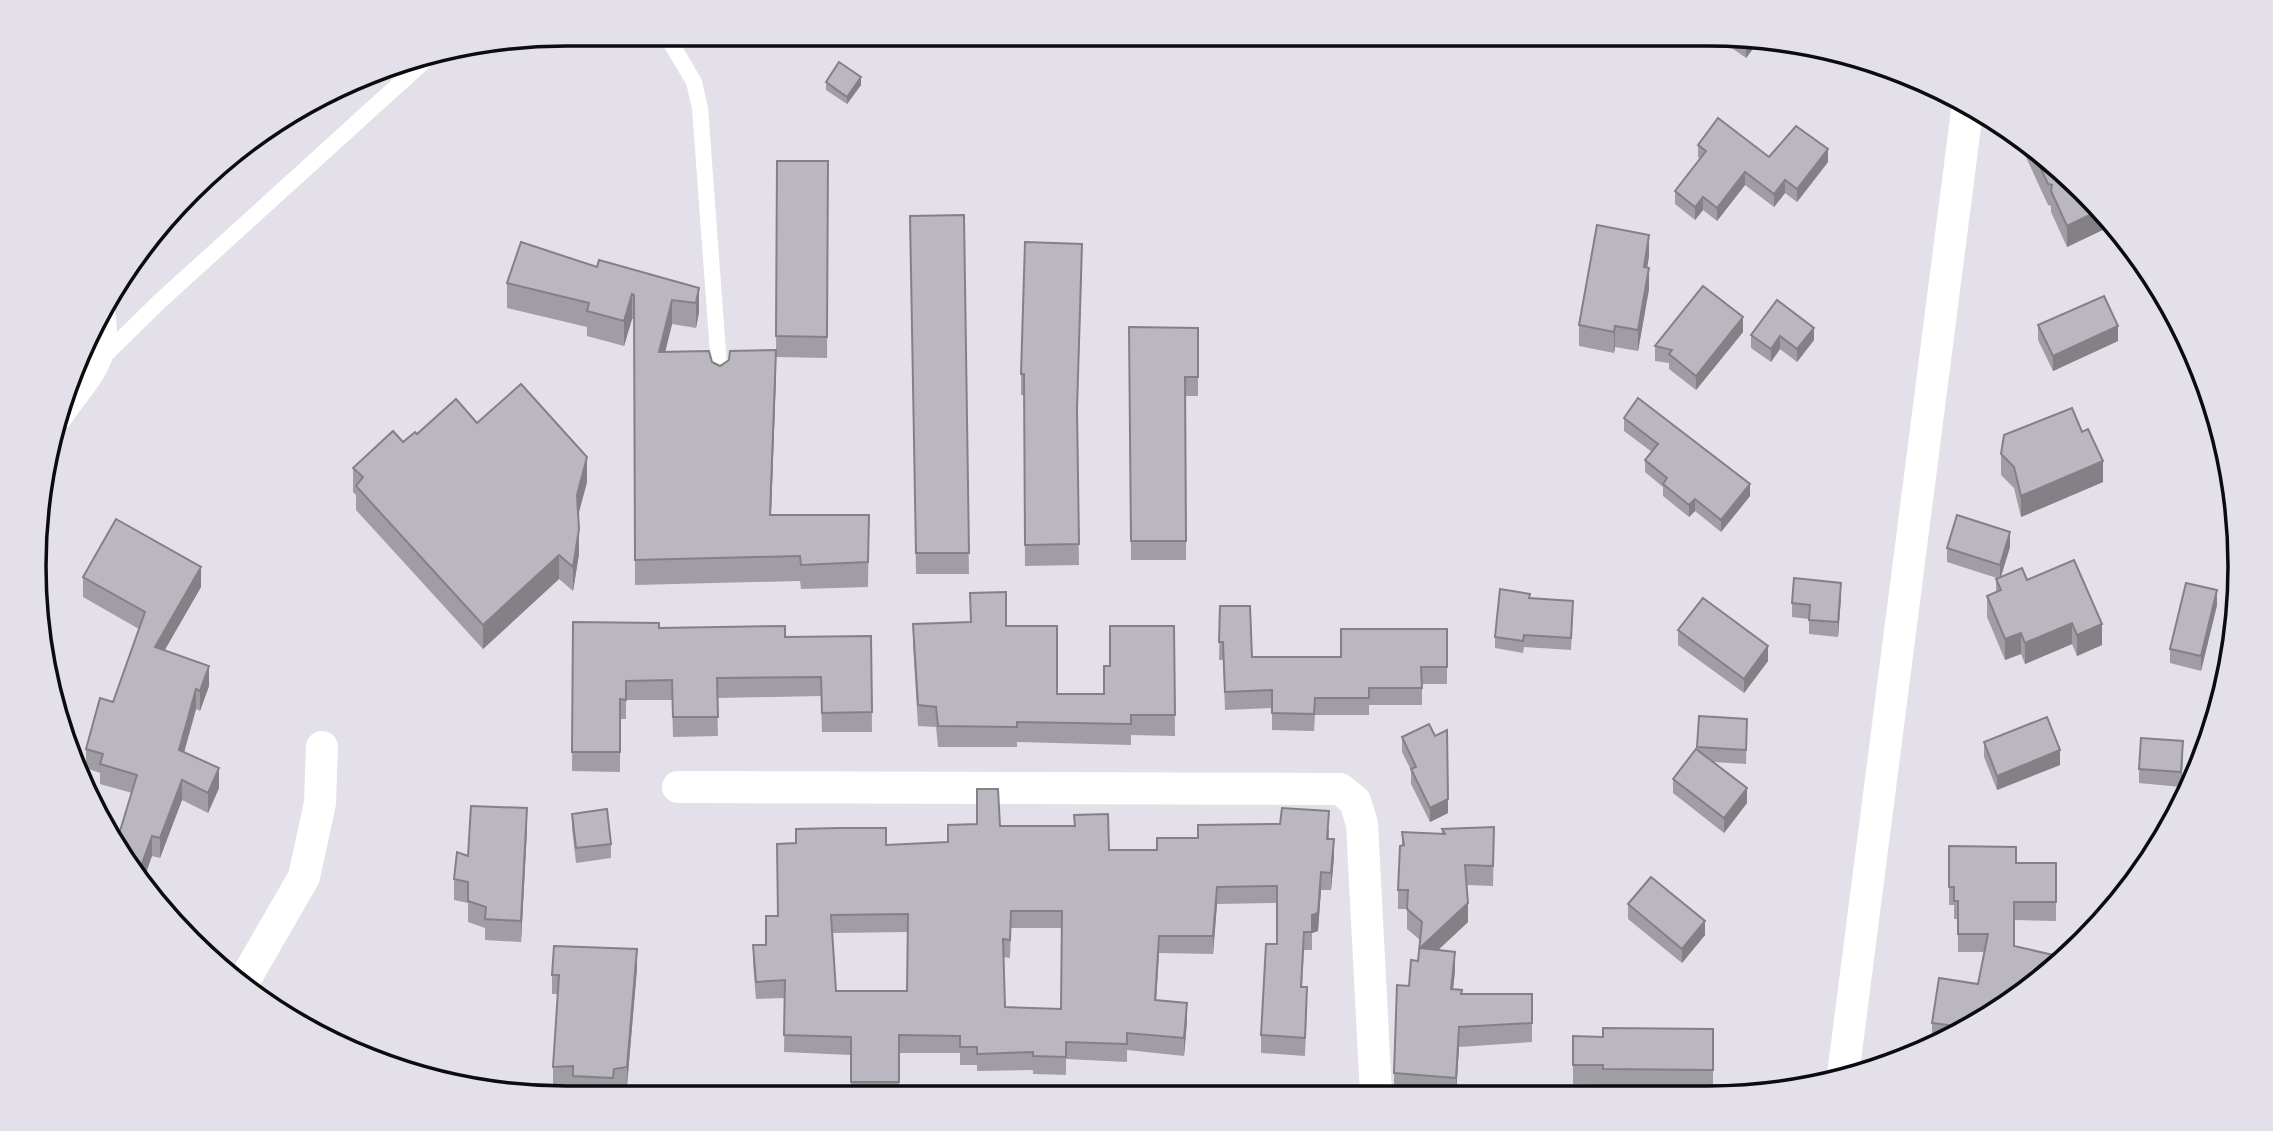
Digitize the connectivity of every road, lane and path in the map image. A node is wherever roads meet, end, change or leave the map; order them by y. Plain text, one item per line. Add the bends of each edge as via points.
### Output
1 (673, 46) edge
2 (418, 67) edge
3 (1967, 114) edge
4 (101, 333) edge
5 (93, 367) junction
6 (720, 380) edge
7 (76, 389) edge
8 (322, 747) dead end
9 (678, 787) dead end
10 (247, 976) edge
11 (1844, 1067) edge
12 (1376, 1086) edge

1 - 6 lane via 694,82 701,108
2 - 5 lane
3 - 11 street
4 - 5 street via 102,346
5 - 7 street
8 - 10 street via 320,803 304,877
9 - 12 street via 1340,789 1355,801 1362,824

